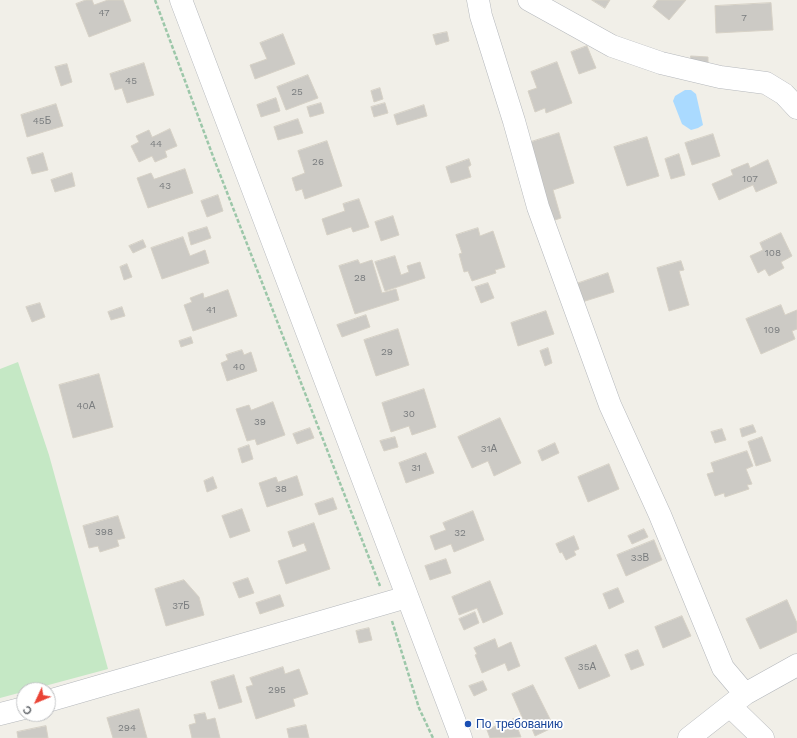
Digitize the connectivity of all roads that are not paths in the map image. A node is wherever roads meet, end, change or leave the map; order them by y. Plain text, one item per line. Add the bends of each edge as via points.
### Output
1 (181, 0) edge
2 (478, 0) edge
3 (529, 0) edge
4 (797, 108) edge
5 (397, 600) junction
6 (797, 665) edge
7 (56, 699) edge
8 (738, 700) junction
9 (16, 710) edge
10 (0, 714) edge
11 (461, 738) edge
12 (689, 738) edge
13 (763, 738) edge

1 - 5 street
2 - 8 street via 538,207 610,405 660,515
3 - 4 street via 612,46 660,64 720,77 766,83 784,94
5 - 7 street
5 - 11 street
6 - 8 street
8 - 12 street
8 - 13 street
9 - 10 street

